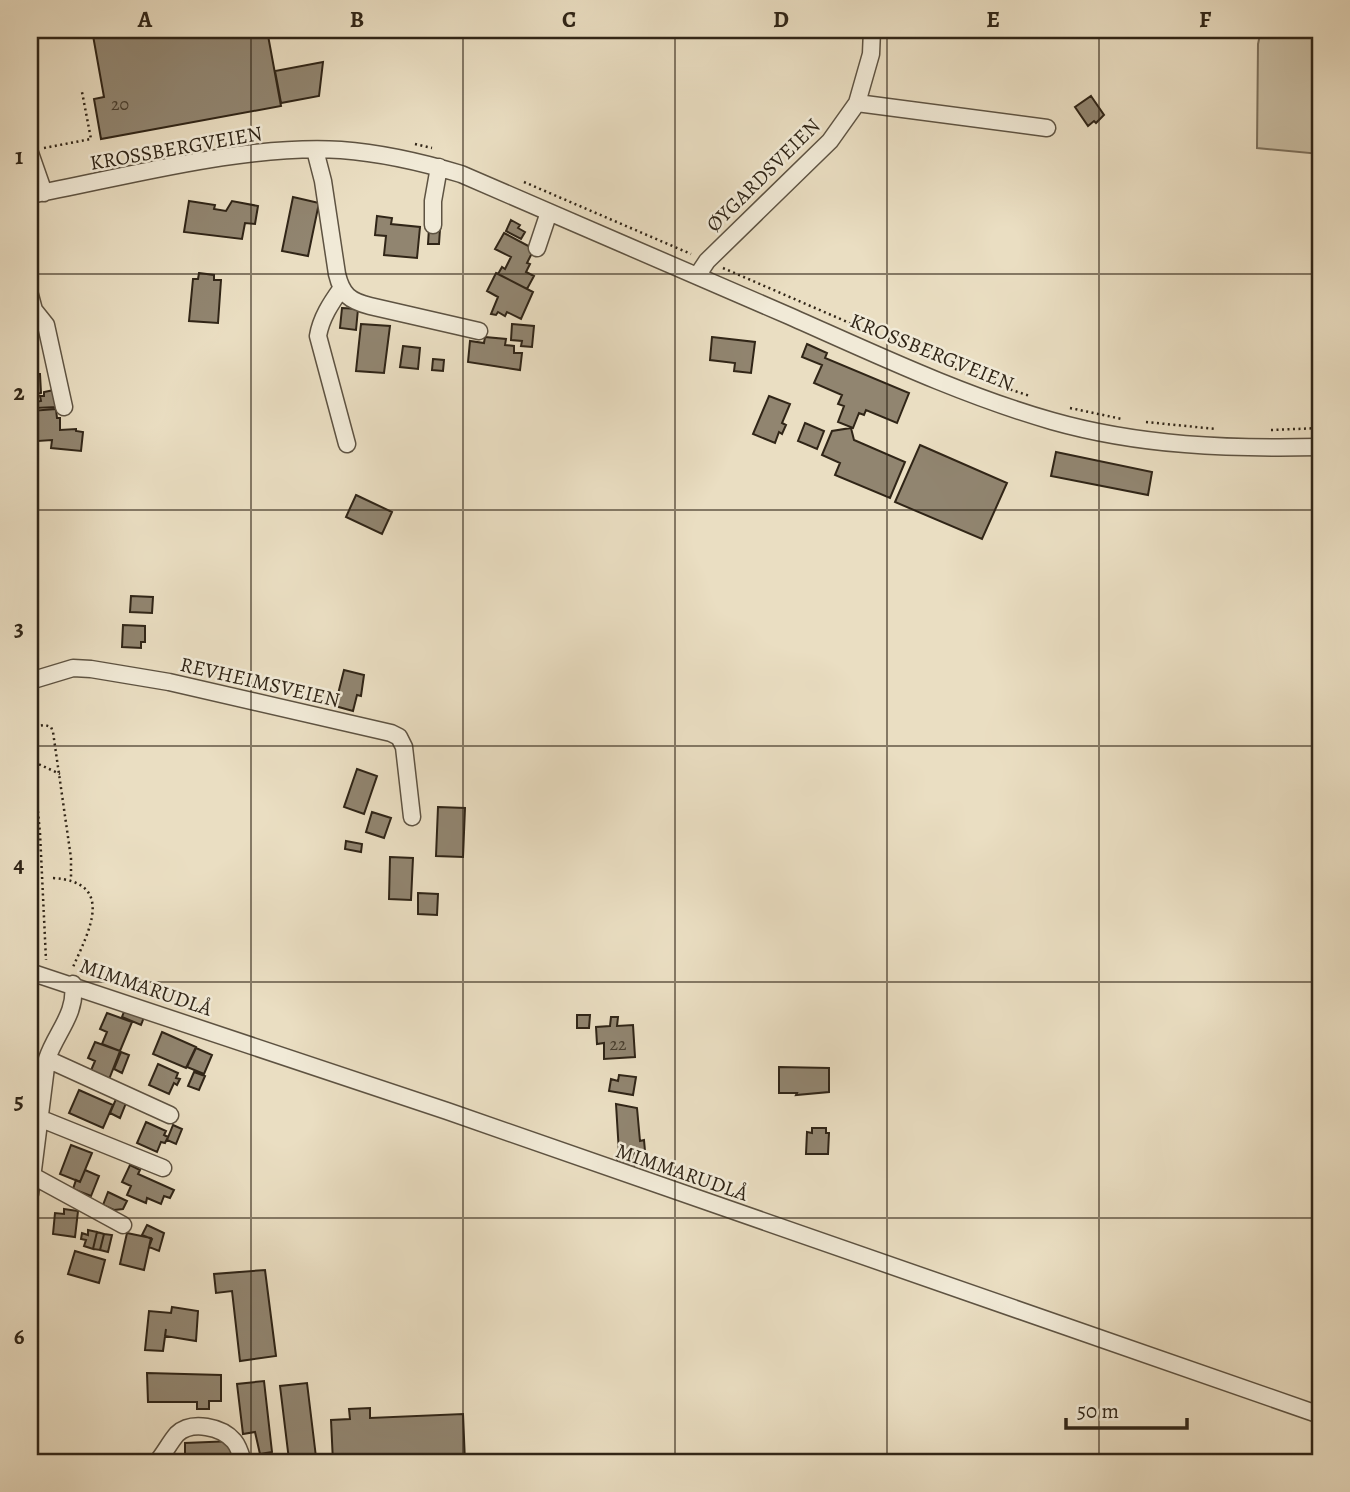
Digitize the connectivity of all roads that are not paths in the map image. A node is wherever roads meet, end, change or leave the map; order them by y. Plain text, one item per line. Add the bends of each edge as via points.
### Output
1 (872, 30) edge
2 (857, 103) junction
3 (1047, 128) dead end
4 (315, 150) junction
5 (36, 154) edge
6 (439, 167) junction
7 (37, 194) edge
8 (549, 212) junction
9 (433, 225) dead end
10 (537, 248) dead end
11 (696, 276) junction
12 (341, 289) junction
13 (30, 295) edge
14 (479, 331) dead end
15 (64, 407) dead end
16 (347, 444) dead end
17 (1320, 447) edge
18 (30, 681) edge
19 (412, 817) dead end
20 (30, 972) edge
21 (73, 984) junction
22 (47, 1059) junction
23 (170, 1115) dead end
24 (39, 1118) junction
25 (163, 1168) dead end
26 (33, 1176) junction
27 (30, 1194) edge
28 (123, 1225) dead end
29 (1320, 1415) edge
30 (157, 1462) edge
31 (243, 1462) edge

1 - 2 street, ØYGARDSVEIEN via 871,54
2 - 3 street
2 - 11 street, ØYGARDSVEIEN via 830,141
4 - 6 street, KROSSBERGVEIEN via 379,154
4 - 7 street, KROSSBERGVEIEN via 217,159
4 - 12 street
5 - 7 street, KROSSBERGVEIEN
6 - 8 street, KROSSBERGVEIEN
6 - 9 street
8 - 10 street
8 - 11 street, KROSSBERGVEIEN
11 - 17 street, KROSSBERGVEIEN via 965,390 1053,421 1181,445
12 - 14 street via 355,302
12 - 16 street via 324,315 318,336
13 - 15 street via 34,310 46,325
18 - 19 street, REVHEIMSVEIEN via 72,668 91,668 391,733 404,747
20 - 21 street, MIMMARUDLÅ
21 - 22 street via 70,1014
21 - 29 street, MIMMARUDLÅ
22 - 23 street
22 - 24 street
24 - 25 street
24 - 26 street
26 - 27 street
26 - 28 street
30 - 31 street via 177,1434 197,1426 232,1439

